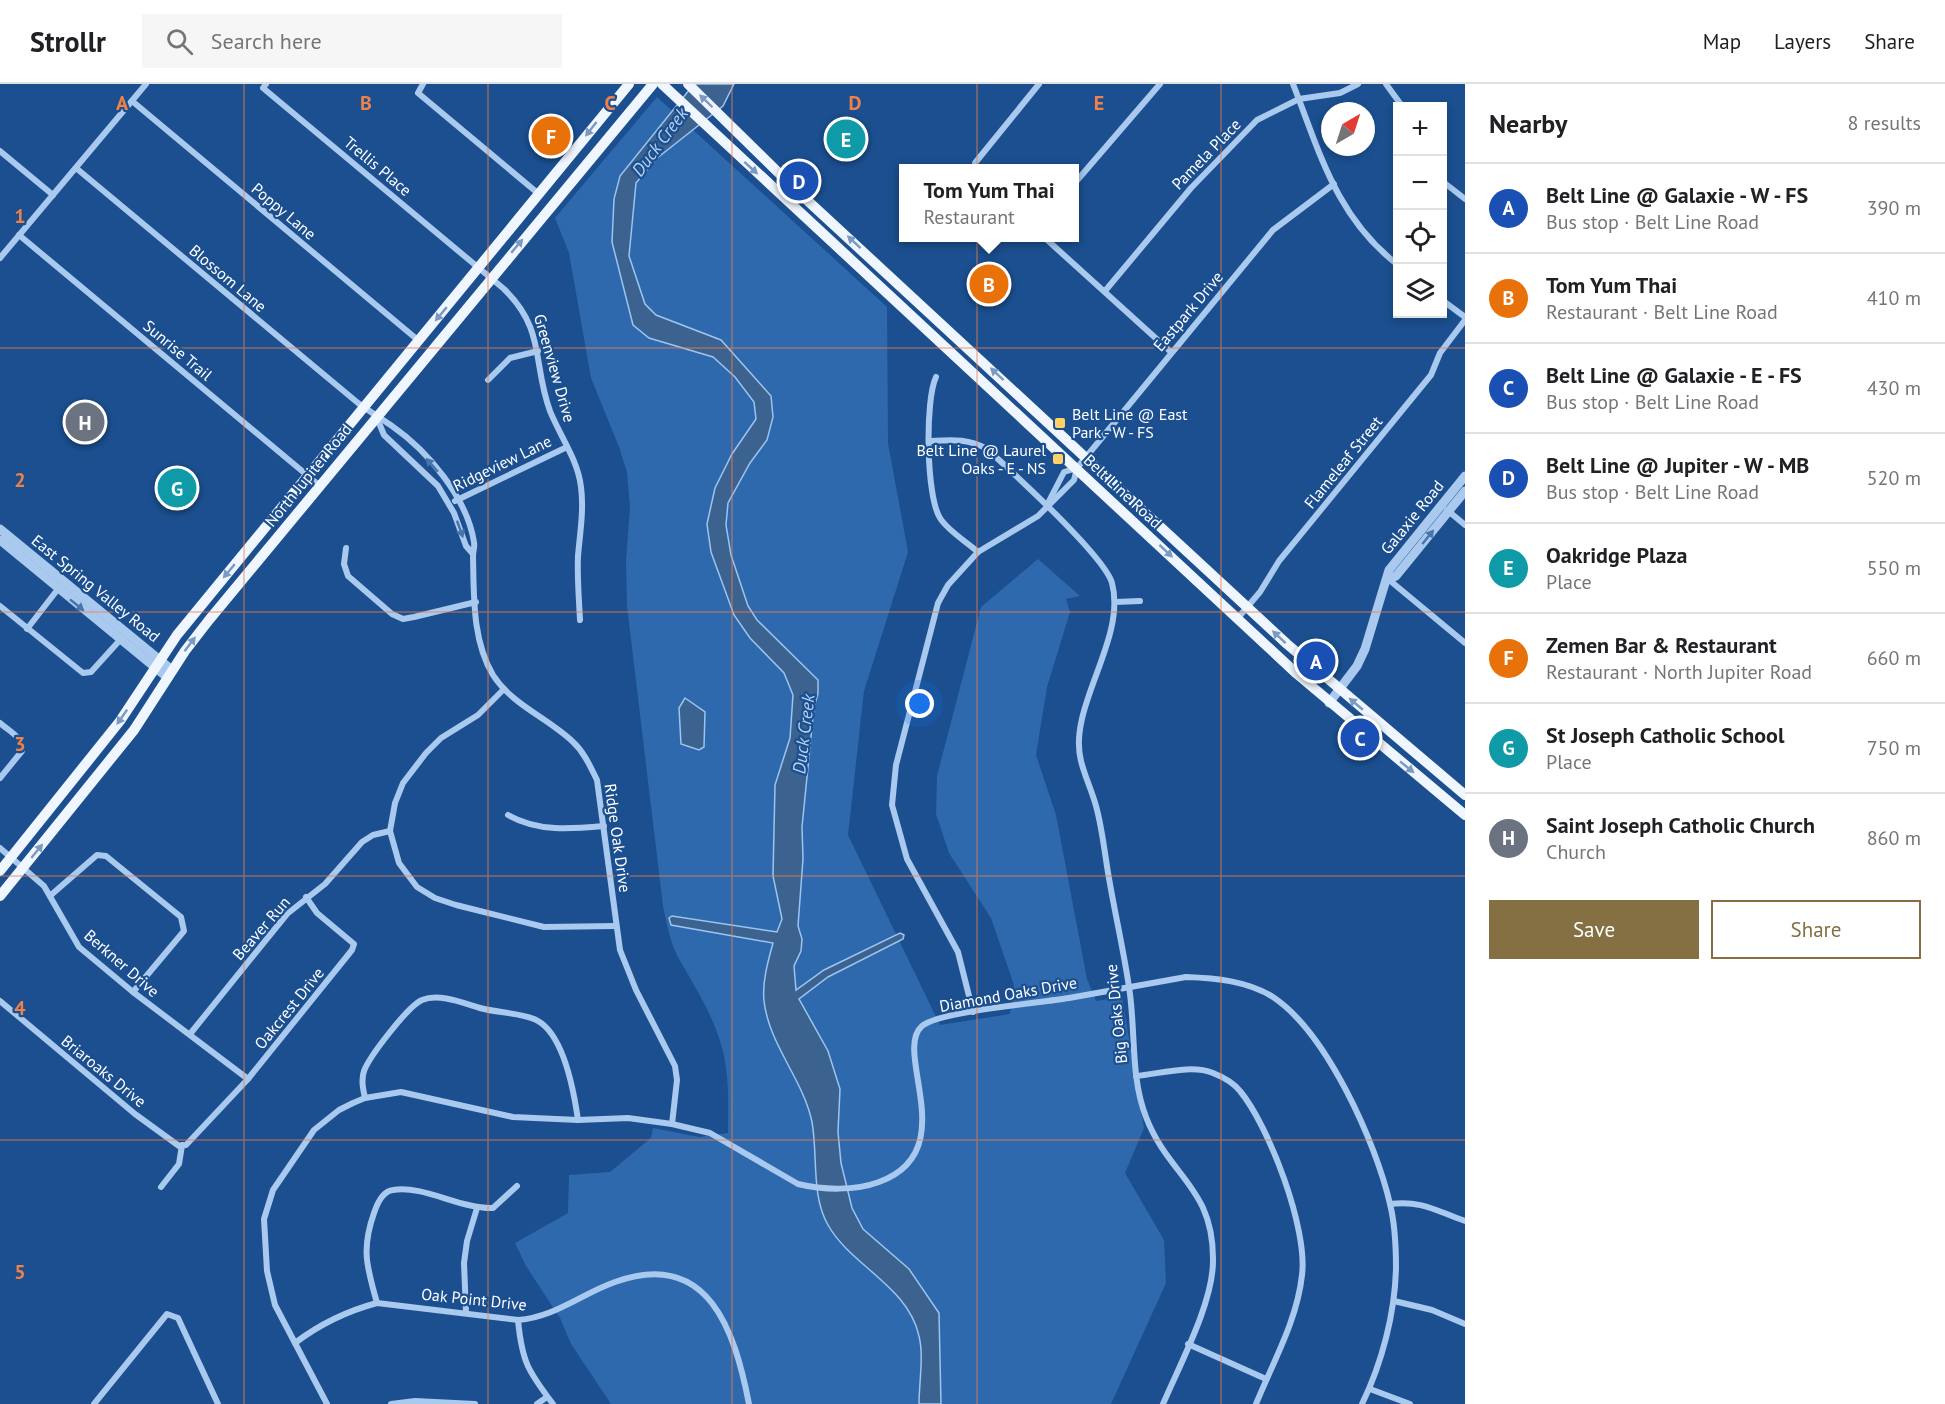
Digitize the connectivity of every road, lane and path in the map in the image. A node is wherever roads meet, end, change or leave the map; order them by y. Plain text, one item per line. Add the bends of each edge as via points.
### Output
1 (146, 84) edge
2 (266, 84) edge
3 (423, 84) edge
4 (629, 84) edge
5 (653, 84) edge
6 (688, 84) edge
7 (1039, 84) edge
8 (1160, 84) edge
9 (1293, 84) edge
10 (1358, 84) edge
11 (1386, 84) edge
12 (665, 88) edge
13 (1299, 99) junction
14 (132, 101) junction
15 (1399, 102) edge
16 (0, 150) edge
17 (975, 164) edge
18 (76, 168) junction
19 (556, 175) junction
20 (1079, 178) edge
21 (1334, 184) junction
22 (1447, 184) edge
23 (568, 185) junction
24 (53, 195) junction
25 (540, 195) junction
26 (1465, 199) edge
27 (19, 235) junction
28 (1050, 242) edge
29 (0, 258) edge
30 (1397, 264) edge
31 (479, 269) junction
32 (490, 278) junction
33 (907, 291) junction
34 (1105, 291) junction
35 (896, 303) junction
36 (1447, 303) edge
37 (1465, 319) edge
38 (419, 341) junction
39 (538, 351) junction
40 (1171, 352) junction
41 (936, 377) dead end
42 (488, 380) dead end
43 (1023, 398) junction
44 (364, 407) junction
45 (1013, 409) junction
46 (376, 417) junction
47 (930, 441) junction
48 (567, 447) junction
49 (1086, 458) junction
50 (1077, 468) junction
51 (308, 476) junction
52 (1465, 476) edge
53 (320, 486) junction
54 (1465, 491) edge
55 (458, 500) junction
56 (449, 503) junction
57 (1047, 505) junction
58 (1445, 508) junction
59 (1465, 525) edge
60 (267, 526) junction
61 (1, 535) edge
62 (278, 536) junction
63 (346, 548) dead end
64 (978, 552) junction
65 (473, 554) junction
66 (1388, 579) junction
67 (215, 588) junction
68 (58, 590) junction
69 (227, 598) junction
70 (1140, 601) dead end
71 (476, 602) junction
72 (1115, 602) junction
73 (0, 606) edge
74 (1248, 607) junction
75 (1237, 619) junction
76 (580, 620) dead end
77 (27, 629) junction
78 (120, 640) junction
79 (1465, 642) edge
80 (157, 664) junction
81 (170, 674) junction
82 (504, 689) junction
83 (1339, 689) junction
84 (1329, 703) junction
85 (0, 723) edge
86 (0, 778) edge
87 (1465, 795) edge
88 (508, 815) dead end
89 (1465, 815) edge
90 (604, 826) junction
91 (390, 831) junction
92 (0, 848) edge
93 (11, 857) junction
94 (24, 867) junction
95 (0, 871) edge
96 (51, 895) junction
97 (0, 896) edge
98 (306, 897) junction
99 (616, 926) junction
100 (1129, 987) junction
101 (133, 992) junction
102 (0, 1000) edge
103 (973, 1012) junction
104 (190, 1034) junction
105 (1136, 1076) junction
106 (248, 1079) junction
107 (365, 1098) junction
108 (578, 1120) junction
109 (672, 1124) junction
110 (182, 1145) junction
111 (161, 1186) dead end
112 (517, 1186) dead end
113 (1390, 1204) junction
114 (477, 1208) junction
115 (1465, 1221) edge
116 (1394, 1301) junction
117 (377, 1303) junction
118 (466, 1313) junction
119 (518, 1320) junction
120 (1465, 1324) edge
121 (295, 1343) junction
122 (1188, 1344) junction
123 (1266, 1379) junction
124 (1370, 1389) junction
125 (547, 1397) junction
126 (94, 1404) edge
127 (218, 1404) edge
128 (327, 1404) edge
129 (391, 1404) edge
130 (475, 1404) edge
131 (537, 1404) edge
132 (553, 1404) edge
133 (749, 1404) edge
134 (1163, 1404) edge
135 (1256, 1404) edge
136 (1362, 1404) edge
137 (1410, 1404) edge

1 - 14 street
2 - 31 street, Trellis Place via 263,88
3 - 25 street via 418,93
4 -> 19 main road, North Jupiter Road
5 - 23 main road, North Jupiter Road
33 -> 6 main road, Belt Line Road
7 - 17 street
8 - 20 street
9 - 13 street
10 - 13 street, Pamela Place via 1340,93
11 - 15 street
12 -> 35 main road, Belt Line Road
13 - 21 street
13 - 34 street, Pamela Place via 1257,120 1226,150
14 - 18 street
14 - 38 street, Poppy Lane
16 - 24 street
18 - 24 street
18 - 44 street, Blossom Lane
19 - 23 main road
19 - 25 main road, North Jupiter Road
21 - 30 street via 1364,236
21 - 40 street, Eastpark Drive via 1273,230
22 - 26 street
32 -> 23 main road, North Jupiter Road
24 - 27 street
25 - 31 main road, North Jupiter Road
27 - 29 street
27 - 51 street, Sunrise Trail
28 - 34 street
31 - 32 street, Greenview Drive
31 -> 38 main road, North Jupiter Road
32 - 39 street, Greenview Drive via 525,312
32 - 46 main road, North Jupiter Road
33 - 35 main road
43 -> 33 main road, Belt Line Road
34 - 40 street
35 - 45 main road, Belt Line Road
36 - 37 street
37 - 74 street, Flameleaf Street via 1440,353 1431,375 1279,561
38 - 44 main road, North Jupiter Road
39 - 42 street via 510,358
39 - 48 street, Greenview Drive via 549,409
40 - 49 street, Eastpark Drive
41 - 47 street via 928,416
43 - 45 main road
43 - 49 main road, Belt Line Road
44 - 46 street, Blossom Lane
44 - 51 main road, North Jupiter Road
45 - 50 main road, Belt Line Road
46 - 53 main road, North Jupiter Road
55 -> 46 street, Ridge Oak Drive via 414,446
46 - 56 street, Ridge Oak Drive via 384,435 420,467
47 - 57 street, Big Oaks Drive via 961,440 987,449
47 - 64 street via 931,490 940,519
48 - 55 street, Ridgeview Lane
48 - 76 street, Greenview Drive via 581,486
49 - 50 street, Eastpark Drive
49 - 74 main road, Belt Line Road
50 - 57 street via 1074,480
50 - 57 street via 1064,472
50 -> 75 main road, Belt Line Road
51 - 53 street, Sunrise Trail
51 - 60 main road, North Jupiter Road
52 - 58 street, Galaxie Road
53 - 62 main road, North Jupiter Road
54 - 58 street, Galaxie Road
55 - 56 street, Ridgeview Lane
55 - 65 street, Ridge Oak Drive via 470,525
56 -> 65 street, Ridge Oak Drive
57 - 64 street via 1038,516
57 - 72 street, Big Oaks Drive via 1103,566 1111,580
58 - 59 street
58 - 66 street, Galaxie Road via 1394,564
60 - 62 main road
60 -> 67 main road, North Jupiter Road
61 - 68 street, East Spring Valley Road
61 - 80 street, East Spring Valley Road
62 - 69 main road, North Jupiter Road
63 - 71 street via 344,564 348,576 392,614 414,617
64 - 103 street via 948,585 938,603 896,765 892,805 907,859 958,952
65 - 71 street, Ridge Oak Drive
66 - 79 street
66 - 83 street, Galaxie Road via 1379,596 1365,649
67 - 69 main road
67 - 80 main road, North Jupiter Road
68 - 77 street
68 -> 78 street, East Spring Valley Road
81 -> 69 main road, North Jupiter Road
70 - 72 street
71 - 82 street, Ridge Oak Drive via 480,648
72 - 100 street, Big Oaks Drive via 1082,725 1080,759 1097,808
73 - 77 street
74 - 75 street, Flameleaf Street
83 -> 74 main road, Belt Line Road
75 - 84 main road, Belt Line Road
77 - 78 street via 76,670 87,674
78 - 80 street, East Spring Valley Road
80 - 81 street, East Spring Valley Road
80 -> 93 main road, North Jupiter Road via 120,721
94 -> 81 main road, North Jupiter Road via 134,730
82 - 90 street, Ridge Oak Drive via 559,730 587,760 597,780
82 - 91 street via 478,715 441,738 426,753 403,783
83 - 84 street, Galaxie Road
87 -> 83 main road, Belt Line Road
84 -> 89 main road, Belt Line Road
85 - 86 street via 23,746
88 - 90 street via 558,830
90 - 99 street, Ridge Oak Drive
91 - 98 street, Beaver Run via 362,842 325,884
91 - 99 street via 406,875 435,898 544,927
92 - 93 street, Berkner Drive
93 - 94 street, Berkner Drive
93 - 95 main road, North Jupiter Road
94 - 96 street, Berkner Drive
94 - 97 main road, North Jupiter Road
96 - 101 street, Berkner Drive via 79,947
96 - 101 street via 97,855 106,856 181,917 184,931
98 - 104 street, Beaver Run via 281,921
98 - 106 street, Oakcrest Drive via 317,913 354,944
99 - 109 street, Ridge Oak Drive via 626,968 675,1066
100 - 103 street, Diamond Oaks Drive
100 - 105 street, Big Oaks Drive
100 - 113 street, Diamond Oaks Drive via 1186,977 1215,977 1271,996 1290,1010 1311,1034 1364,1128
101 - 104 street, Berkner Drive
102 - 110 street, Briaroaks Drive via 135,1114
103 - 109 street, Diamond Oaks Drive via 921,1027 915,1040 920,1141 914,1155 895,1174 876,1183 840,1188 798,1184 710,1133
104 - 106 street, Berkner Drive
105 - 122 street, Big Oaks Drive via 1154,1134 1207,1213 1213,1260 1211,1282
105 - 123 street via 1194,1070 1210,1072 1233,1083 1256,1116 1290,1192 1303,1273 1295,1312
106 - 110 street, Oakcrest Drive via 195,1137
107 - 108 street, Diamond Oaks Drive via 401,1092 513,1117
107 - 108 street via 364,1072 410,1009 426,999 453,1000 498,1013 531,1017 544,1026 556,1042 571,1077
107 - 121 street, Diamond Oaks Drive via 339,1110 314,1130 273,1190 264,1219 267,1271 275,1305
108 - 109 street, Diamond Oaks Drive via 628,1118
110 - 111 street via 179,1164
112 - 114 street via 493,1208
113 - 115 street via 1423,1203
113 - 116 street, Diamond Oaks Drive via 1396,1267
114 - 117 street via 415,1191 385,1193 376,1206 366,1237 365,1260
114 - 118 street via 464,1263
116 - 120 street via 1432,1310
116 - 124 street, Diamond Oaks Drive
117 - 118 street, Oak Point Drive
117 - 121 street, Oak Point Drive via 334,1318
118 - 119 street, Oak Point Drive
119 - 125 street via 521,1353
119 - 133 street, Oak Point Drive via 538,1319 614,1282 639,1275 672,1277 709,1298 730,1331
121 - 128 street, Diamond Oaks Drive
122 - 123 street
122 - 134 street, Big Oaks Drive
123 - 135 street
124 - 136 street, Diamond Oaks Drive
124 - 137 street
125 - 131 street
125 - 132 street
126 - 127 street via 167,1314 178,1318
129 - 130 street

